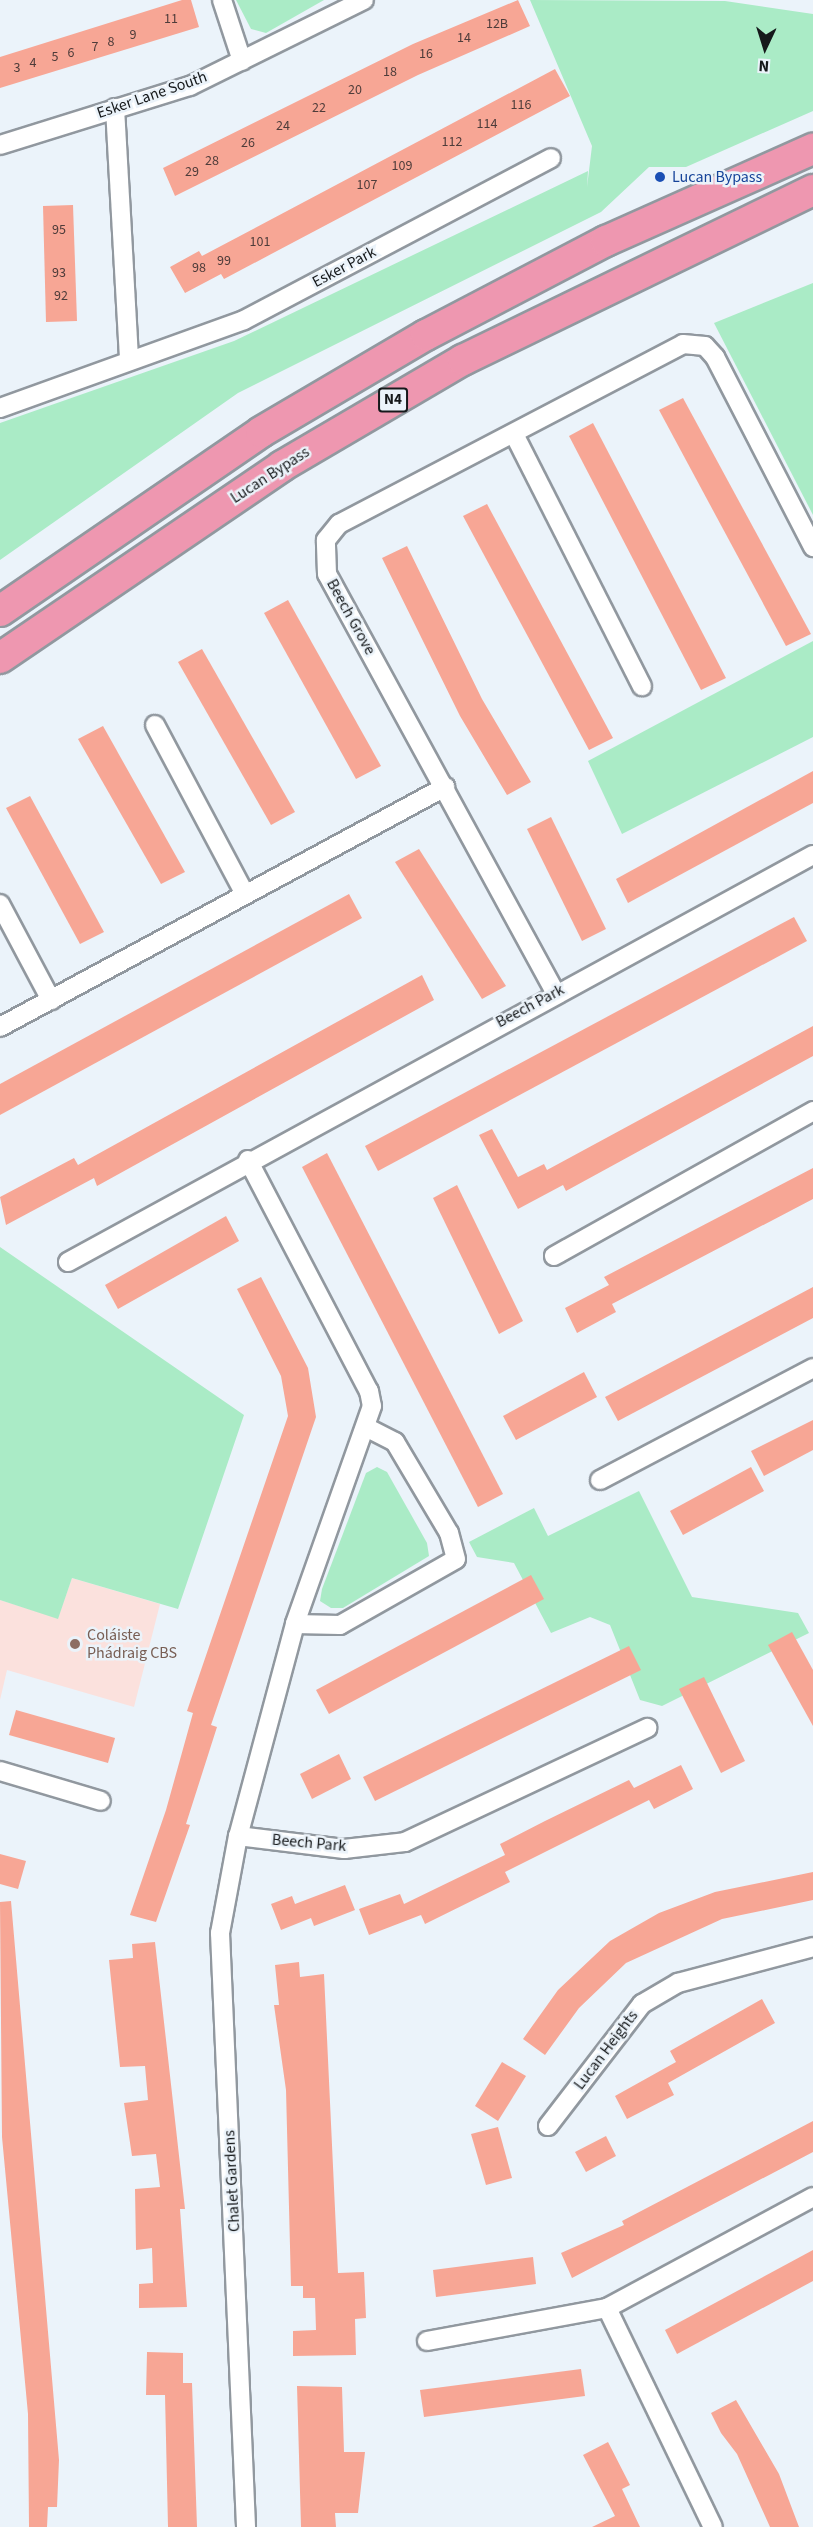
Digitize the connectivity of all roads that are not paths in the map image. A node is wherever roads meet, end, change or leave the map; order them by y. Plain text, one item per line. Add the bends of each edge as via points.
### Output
1 (222, 0) edge
2 (364, 0) edge
3 (242, 61) junction
4 (115, 108) junction
5 (0, 144) edge
6 (813, 149) edge
7 (551, 158) dead end
8 (813, 190) edge
9 (129, 359) junction
10 (0, 408) edge
11 (514, 434) junction
12 (813, 547) edge
13 (0, 611) edge
14 (0, 658) edge
15 (642, 686) dead end
16 (155, 725) dead end
17 (445, 787) junction
18 (813, 855) edge
19 (245, 894) junction
20 (0, 904) edge
21 (555, 992) junction
22 (51, 1000) junction
23 (0, 1028) edge
24 (813, 1111) edge
25 (248, 1160) junction
26 (554, 1256) dead end
27 (68, 1262) dead end
28 (813, 1368) edge
29 (366, 1426) junction
30 (600, 1480) dead end
31 (296, 1624) junction
32 (647, 1728) dead end
33 (0, 1771) edge
34 (101, 1801) dead end
35 (238, 1836) junction
36 (813, 1947) edge
37 (548, 2126) dead end
38 (813, 2197) edge
39 (607, 2308) junction
40 (427, 2341) dead end
41 (246, 2527) edge
42 (713, 2527) edge

1 - 3 street
2 - 3 street, Esker Lane South
3 - 4 street, Esker Lane South via 190,86
4 - 5 street, Esker Lane South
4 - 9 street
6 - 13 highway, N4 via 606,241 426,335 261,432
7 - 9 street, Esker Park via 244,320
8 - 14 highway, Lucan Bypass / N4 via 463,360 282,466
9 - 10 street, Esker Park
11 - 12 street, Beech Grove via 683,344 705,346
11 - 15 street
11 - 17 street, Beech Grove via 339,524 326,540 327,574
16 - 19 street
17 - 19 street
17 - 21 street, Beech Grove
18 - 21 street, Beech Park
19 - 22 street
20 - 22 street
21 - 25 street, Beech Park
22 - 23 street
24 - 26 street
25 - 27 street, Beech Park
25 - 29 street via 369,1391
28 - 30 street
29 - 31 street
29 - 31 street via 396,1442 449,1533 456,1559 340,1625
31 - 35 street
32 - 35 street, Beech Park via 405,1842 344,1849
33 - 34 street
35 - 41 street, Chalet Gardens via 220,1933
36 - 37 street, Lucan Heights via 678,1983 642,2004
38 - 39 street
39 - 40 street
39 - 42 street

